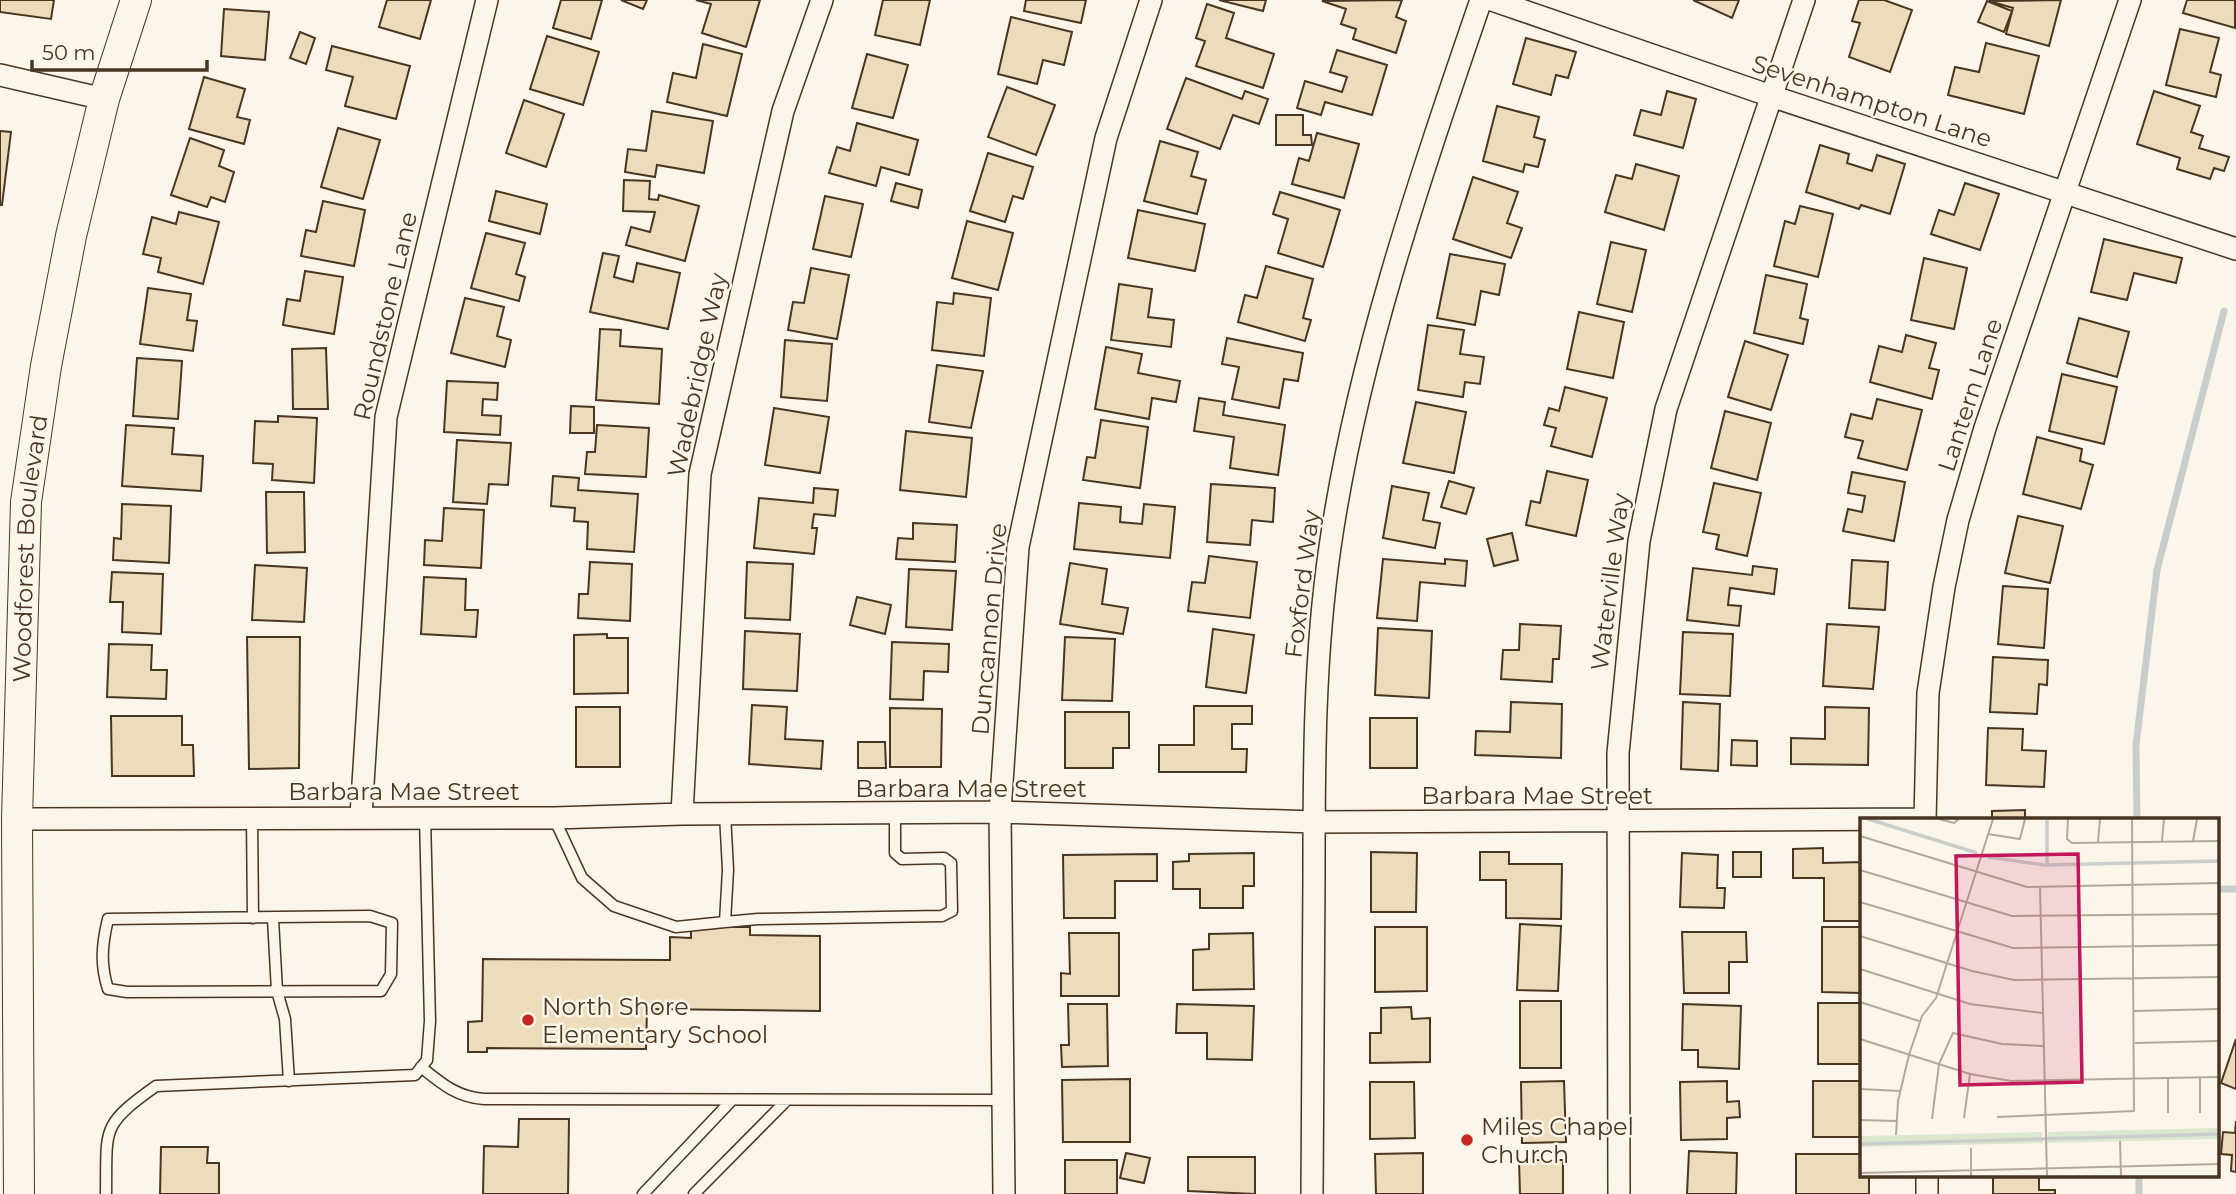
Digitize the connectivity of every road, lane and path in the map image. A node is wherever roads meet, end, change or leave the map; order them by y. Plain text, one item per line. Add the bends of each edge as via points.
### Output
1 (136, 0) edge
2 (487, 0) edge
3 (822, 0) edge
4 (1151, 0) edge
5 (1481, 0) edge
6 (1492, 0) edge
7 (1804, 0) edge
8 (2130, 0) edge
9 (0, 75) edge
10 (1772, 96) junction
11 (104, 99) junction
12 (2066, 191) junction
13 (2236, 249) edge
14 (1000, 812) junction
15 (895, 813) junction
16 (682, 814) junction
17 (725, 814) junction
18 (361, 816) junction
19 (252, 817) junction
20 (425, 817) junction
21 (554, 818) junction
22 (1925, 818) edge
23 (17, 819) junction
24 (1860, 819) edge
25 (1618, 820) junction
26 (1314, 822) junction
27 (253, 918) junction
28 (273, 919) junction
29 (725, 922) junction
30 (277, 991) junction
31 (421, 1067) junction
32 (289, 1081) junction
33 (1003, 1100) junction
34 (731, 1101) junction
35 (786, 1101) junction
36 (1927, 1176) edge
37 (19, 1194) edge
38 (106, 1194) edge
39 (643, 1194) edge
40 (694, 1194) edge
41 (1004, 1194) edge
42 (1312, 1194) edge
43 (1619, 1194) edge
44 (1927, 1194) edge

1 - 11 main road, Woodforest Boulevard
2 - 18 street, Roundstone Lane via 386,417
3 - 16 street, Wadebridge Way via 783,111 700,474
4 - 14 street, Duncannon Drive via 1105,138 1018,547
5 - 26 street, Foxford Way via 1371,350 1347,451 1318,645
6 - 10 street, Sevenhampton Lane
7 - 10 street, Waterville Way
8 - 12 street, Lantern Lane
9 - 11 street
10 - 12 street, Sevenhampton Lane
10 - 25 street, Waterville Way via 1666,409 1650,475 1626,648
11 - 23 main road, Woodforest Boulevard via 71,236 26,502
12 - 13 street, Sevenhampton Lane
12 - 22 street, Lantern Lane via 1985,428 1952,547 1928,692
14 - 15 street, Barbara Mae Street
14 - 26 street, Barbara Mae Street
14 - 33 street, Duncannon Drive
15 - 17 street, Barbara Mae Street
15 - 29 lane via 895,853 902,859 944,858 951,863 952,911 942,916
16 - 17 street, Barbara Mae Street
16 - 21 street, Barbara Mae Street
17 - 29 lane
18 - 19 street, Barbara Mae Street
18 - 20 street, Barbara Mae Street
19 - 23 street, Barbara Mae Street
19 - 27 lane
20 - 21 street, Barbara Mae Street
20 - 31 lane via 430,1021 427,1060
21 - 29 lane via 582,878 614,906 676,927
23 - 37 main road, Woodforest Boulevard
24 - 25 street, Barbara Mae Street
25 - 26 street, Barbara Mae Street
25 - 43 street, Waterville Way
26 - 42 street, Foxford Way
27 - 28 lane
27 - 30 lane via 108,919 102,970 108,989
28 - 30 lane
28 - 30 lane via 370,916 392,923 391,974 382,991
30 - 32 lane via 285,1019
31 - 32 lane via 415,1075
31 - 34 lane via 467,1098
32 - 38 lane via 156,1086 122,1110 107,1133
33 - 35 lane
33 - 41 street, Duncannon Drive
34 - 35 lane
34 - 39 lane
35 - 40 lane
36 - 44 street

